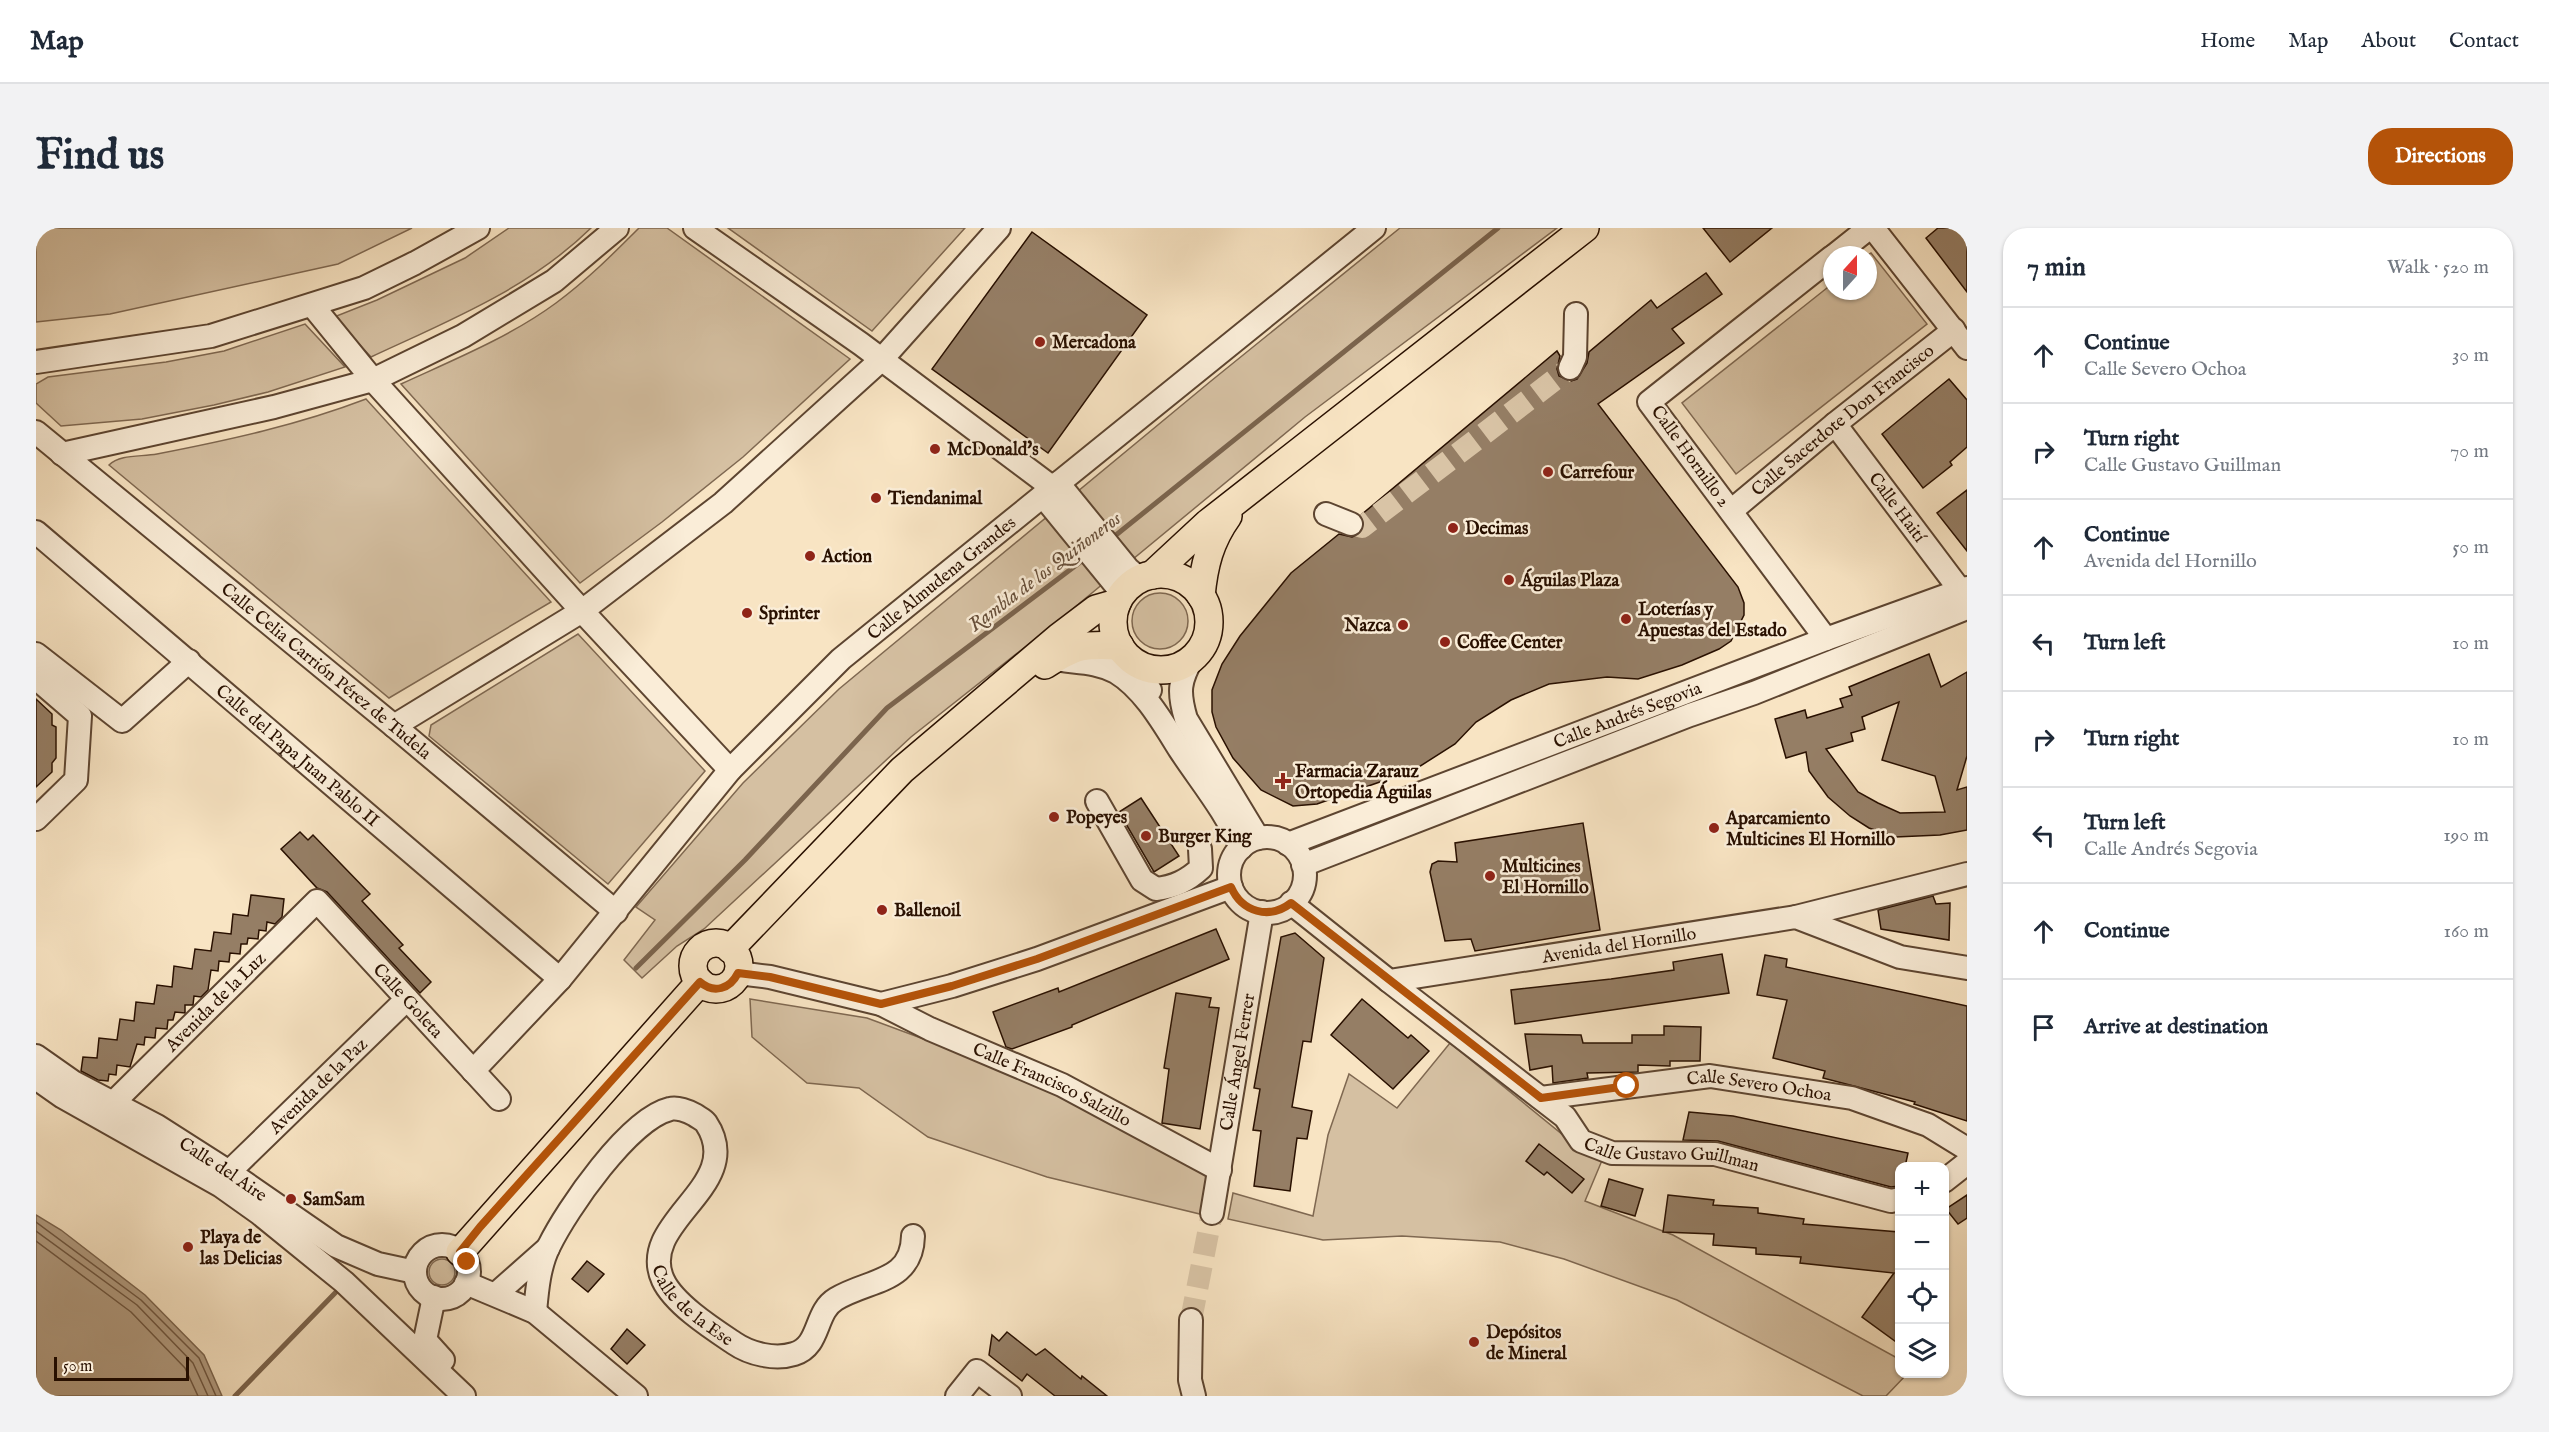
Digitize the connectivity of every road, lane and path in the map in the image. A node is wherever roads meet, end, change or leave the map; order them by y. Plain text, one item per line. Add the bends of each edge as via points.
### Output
1 (478, 228) edge
2 (617, 228) edge
3 (694, 228) edge
4 (999, 228) edge
5 (1374, 228) edge
6 (1585, 228) edge
7 (1871, 228) edge
8 (1847, 246) edge
9 (1823, 264) edge
10 (312, 305) junction
11 (1576, 314) dead end
12 (1960, 339) edge
13 (882, 359) junction
14 (36, 362) edge
15 (1569, 368) tunnel mouth
16 (373, 380) junction
17 (1835, 424) junction
18 (36, 432) edge
19 (62, 454) junction
20 (1051, 489) junction
21 (1239, 501) junction
22 (1731, 511) junction
23 (1326, 514) dead end
24 (1351, 524) tunnel mouth
25 (36, 532) edge
26 (1133, 588) junction
27 (1965, 595) edge
28 (1201, 596) junction
29 (582, 611) junction
30 (1826, 639) junction
31 (1124, 652) junction
32 (36, 654) edge
33 (1193, 657) junction
34 (1054, 659) junction
35 (189, 661) junction
36 (36, 678) edge
37 (977, 706) junction
38 (394, 726) junction
39 (1166, 726) junction
40 (730, 770) junction
41 (1097, 801) dead end
42 (36, 819) edge
43 (1250, 843) junction
44 (1288, 844) junction
45 (1200, 849) dead end
46 (1303, 865) junction
47 (1967, 874) edge
48 (1231, 887) junction
49 (317, 901) joint
50 (1291, 903) junction
51 (616, 912) junction
52 (1262, 912) junction
53 (1796, 916) junction
54 (734, 961) junction
55 (1967, 968) edge
56 (560, 979) junction
57 (1389, 981) junction
58 (700, 982) junction
59 (407, 999) junction
60 (881, 1004) junction
61 (36, 1056) edge
62 (473, 1071) junction
63 (36, 1078) edge
64 (1541, 1098) junction
65 (499, 1099) dead end
66 (113, 1103) junction
67 (1967, 1149) edge
68 (1967, 1163) edge
69 (1220, 1170) junction
70 (228, 1172) junction
71 (1949, 1177) edge
72 (1895, 1200) edge
73 (1212, 1213) tunnel mouth
74 (913, 1236) dead end
75 (548, 1248) junction
76 (460, 1252) junction
77 (415, 1272) junction
78 (466, 1283) junction
79 (496, 1294) junction
80 (434, 1297) junction
81 (536, 1312) junction
82 (1191, 1320) tunnel mouth
83 (464, 1396) edge
84 (477, 1396) edge
85 (636, 1396) edge
86 (957, 1396) edge
87 (1010, 1396) edge
88 (1194, 1396) edge

1 - 10 street via 364,288
2 - 16 street via 554,281 463,336
3 - 13 street
4 - 13 street
5 - 20 street, Calle Almudena Grandes
6 - 21 main road
7 - 8 street, Calle Hornillo 2
7 - 12 street
9 - 22 street, Calle Hornillo 2 via 1649,402
10 - 14 street via 212,336
10 - 16 street
11 - 15 street via 1575,357
12 - 17 street, Calle Sacerdote Don Francisco
13 - 20 street
13 - 29 street via 723,503
16 - 19 street via 274,407
16 - 29 street
17 - 22 street, Calle Sacerdote Don Francisco
17 - 27 street, Calle Haití
18 - 19 street, Calle Celia Carrión Pérez de Tudela
19 - 38 street, Calle Celia Carrión Pérez de Tudela
20 - 26 street via 1102,552 1128,569
20 - 40 street, Calle Almudena Grandes via 841,659
21 - 26 main road
21 - 28 main road via 1217,532 1207,555
22 - 30 street, Calle Hornillo 2
23 - 24 street
25 - 35 street, Calle del Papa Juan Pablo II
26 - 28 main road via 1166,574 1192,586
26 - 31 main road via 1113,627
26 - 37 main road via 1096,609
27 - 30 street, Calle Andrés Segovia
27 - 46 street, Calle Andrés Segovia via 1754,693
28 - 33 main road via 1208,614 1208,630 1201,649
29 - 38 street
29 - 40 street
30 - 44 street, Calle Andrés Segovia
31 - 33 main road via 1146,667 1162,669
31 - 34 main road via 1087,645
31 - 39 street via 1166,715
32 - 35 street via 122,721
33 - 43 street via 1182,675 1180,697 1186,719
34 - 37 main road
34 - 39 street via 1084,661 1115,672 1128,681
35 - 56 street, Calle del Papa Juan Pablo II
36 - 42 street via 80,716 76,780
37 - 54 main road via 902,770
38 - 51 street, Calle Celia Carrión Pérez de Tudela
39 - 43 street via 1232,826
40 - 51 street, Calle Almudena Grandes
41 - 45 street via 1142,880 1156,889 1171,887 1201,868
43 - 44 street via 1273,838
43 - 48 street via 1230,865
44 - 46 street
46 - 50 street via 1302,888
47 - 53 street, Avenida del Hornillo
48 - 52 street via 1243,904
48 - 60 street via 1037,959
49 - 59 street, Calle Goleta
49 - 66 street, Avenida de la Luz
50 - 52 street via 1279,910
50 - 57 street
51 - 56 street, Calle Almudena Grandes
52 - 69 street, Calle Ángel Ferrer
53 - 55 street via 1900,957
53 - 57 street, Avenida del Hornillo
54 - 58 main road via 732,982 722,988 709,988
54 - 58 main road via 723,945 713,944 699,952 694,967
54 - 60 street via 770,977
56 - 62 street, Calle Almudena Grandes
57 - 64 street, Calle Gustavo Guillman
58 - 76 main road
59 - 62 street, Calle Goleta
59 - 70 street, Avenida de la Paz
60 - 69 street, Calle Francisco Salzillo via 1062,1086
61 - 66 street, Calle del Aire
62 - 65 street, Calle Goleta
63 - 83 street via 259,1212 338,1276
64 - 67 street, Calle Severo Ochoa via 1710,1076 1852,1098 1928,1125
64 - 72 street, Calle Gustavo Guillman via 1566,1117 1581,1141 1612,1153 1715,1154
66 - 70 street, Calle del Aire
68 - 71 street
69 - 73 street, Calle Ángel Ferrer
70 - 77 street, Calle del Aire via 336,1246 378,1264
74 - 75 street, Calle de la Ese via 907,1263 896,1273 848,1291 829,1303 808,1346 796,1354 758,1354 736,1345 676,1297 663,1281 658,1263 666,1236 710,1175 717,1156 713,1136 704,1120 671,1108 655,1115 632,1134 584,1188
75 - 79 street, Calle de la Ese
75 - 81 street, Calle de la Ese via 538,1284
76 - 77 street via 447,1245 430,1247 418,1258
76 - 78 street via 468,1268
77 - 80 street via 420,1288
78 - 79 street
78 - 80 street via 450,1297
79 - 81 street
80 - 84 street via 425,1340
81 - 85 street
82 - 88 street via 1190,1380
86 - 87 street via 977,1371

